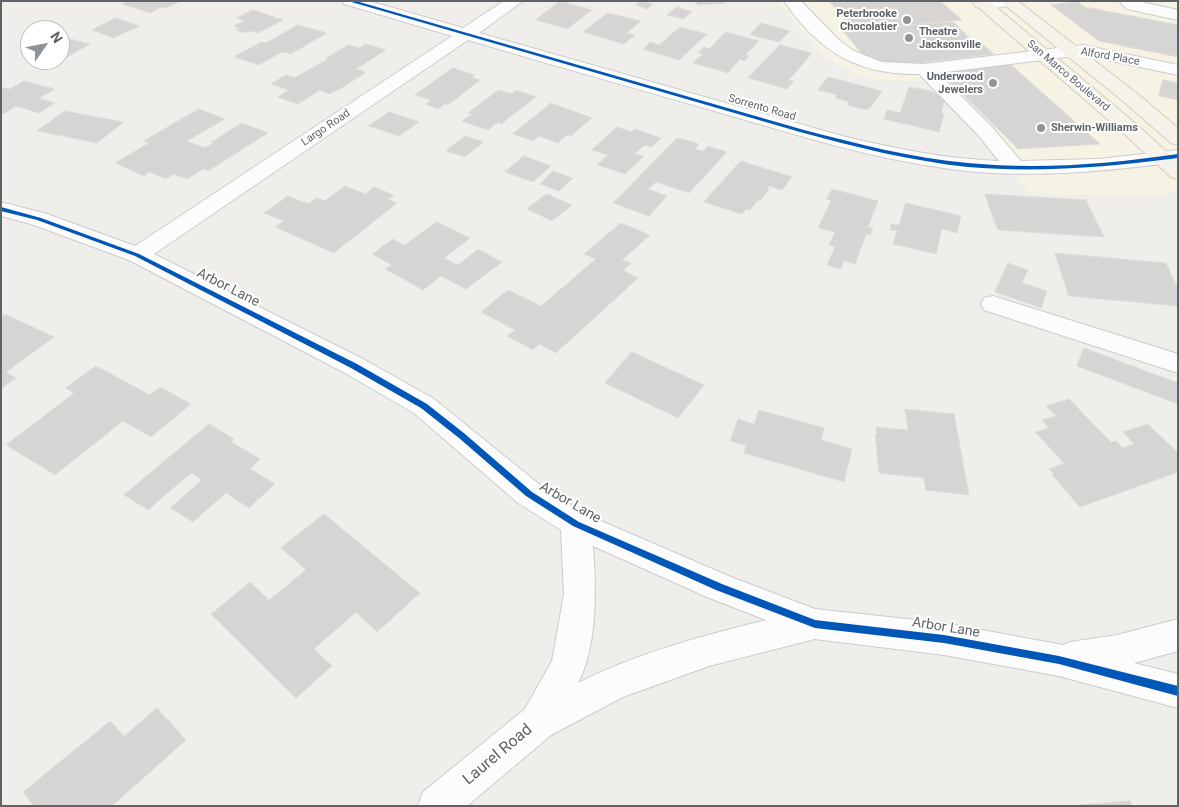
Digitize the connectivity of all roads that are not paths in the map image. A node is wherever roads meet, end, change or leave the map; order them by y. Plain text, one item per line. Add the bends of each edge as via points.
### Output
1 (350, 1) edge
2 (514, 1) edge
3 (792, 1) edge
4 (1008, 1) edge
5 (1126, 1) edge
6 (980, 3) edge
7 (1178, 15) edge
8 (465, 34) junction
9 (1071, 51) junction
10 (1042, 55) junction
11 (924, 69) junction
12 (1178, 70) edge
13 (1178, 139) edge
14 (1170, 157) edge
15 (1015, 167) junction
16 (1178, 173) edge
17 (1, 209) edge
18 (137, 255) junction
19 (994, 304) dead end
20 (1178, 364) edge
21 (576, 524) junction
22 (815, 624) junction
23 (1178, 635) edge
24 (1059, 660) junction
25 (1178, 691) edge
26 (538, 722) junction
27 (437, 806) edge

1 - 8 street, Sorrento Road
2 - 8 street, Largo Road
3 - 11 street, Alford Place via 829,43 856,60 886,68
4 - 6 street
4 - 9 main road, San Marco Boulevard
5 - 7 street via 1133,6
6 - 10 main road, San Marco Boulevard
8 - 15 street, Sorrento Road via 847,143 918,158
8 - 18 street, Largo Road
9 - 10 street, Alford Place
9 - 12 street, Alford Place via 1083,50
9 - 13 main road, San Marco Boulevard
10 - 11 street, Alford Place
10 - 14 main road, San Marco Boulevard
11 - 15 street via 985,131
14 - 15 street, Sorrento Road via 1072,168
14 - 16 main road, San Marco Boulevard
17 - 18 street, Arbor Lane
18 - 21 street, Arbor Lane via 354,366 424,406 528,494
19 - 20 street
21 - 22 street, Arbor Lane via 719,587
21 - 26 street, Laurel Road via 580,594 570,664
22 - 24 street, Arbor Lane via 944,639
22 - 26 street via 709,650 613,683
23 - 24 street, Arbor Lane via 1117,651
24 - 25 street, Arbor Lane
26 - 27 street, Laurel Road

